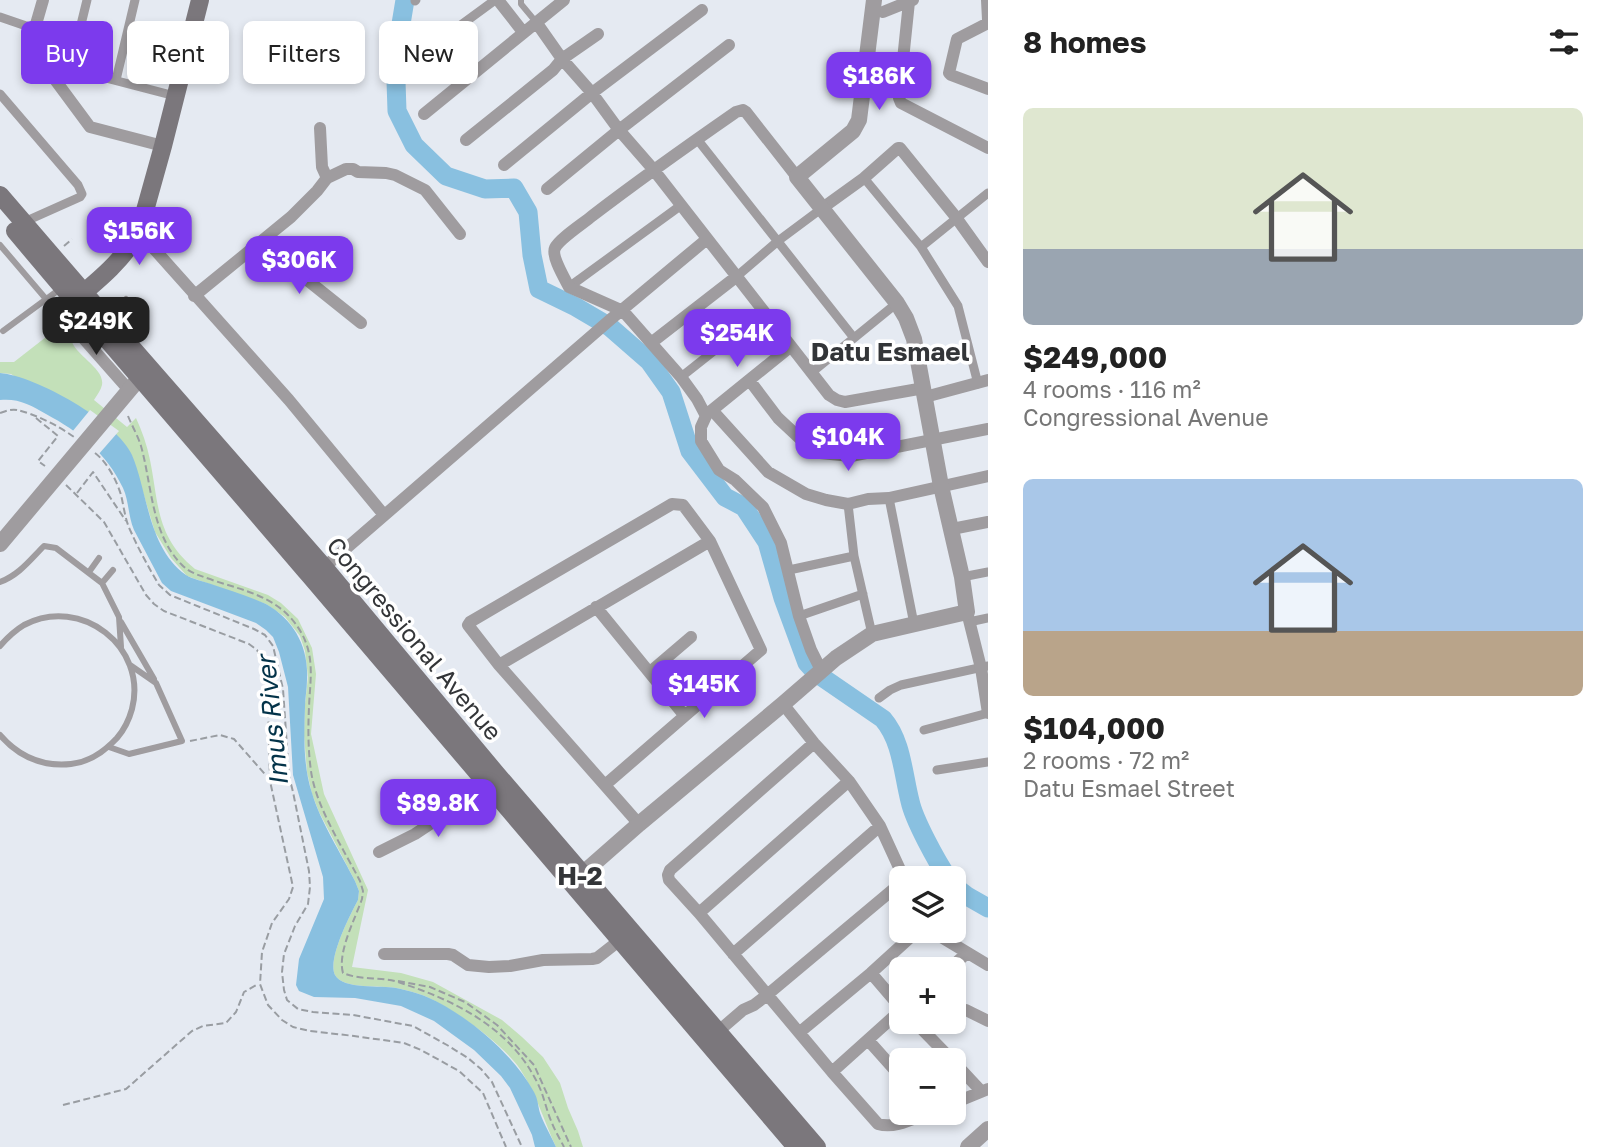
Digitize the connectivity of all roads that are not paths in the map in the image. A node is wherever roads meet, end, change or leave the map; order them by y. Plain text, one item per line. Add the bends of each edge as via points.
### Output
1 (43, 0) edge
2 (87, 0) edge
3 (135, 0) edge
4 (200, 0) edge
5 (496, 0) edge
6 (521, 0) edge
7 (564, 0) edge
8 (987, 0) edge
9 (911, 1) edge
10 (878, 6) edge
11 (702, 9) dead end
12 (0, 17) edge
13 (38, 21) edge
14 (467, 21) edge
15 (536, 22) junction
16 (988, 22) edge
17 (21, 24) edge
18 (523, 32) junction
19 (597, 34) dead end
20 (729, 46) dead end
21 (562, 60) junction
22 (116, 80) junction
23 (58, 84) edge
24 (988, 89) edge
25 (592, 93) junction
26 (0, 94) edge
27 (176, 96) junction
28 (424, 114) dead end
29 (320, 128) dead end
30 (619, 130) junction
31 (697, 139) junction
32 (466, 140) dead end
33 (163, 146) junction
34 (988, 148) edge
35 (503, 165) dead end
36 (653, 169) junction
37 (797, 177) junction
38 (327, 178) junction
39 (864, 178) junction
40 (547, 189) dead end
41 (988, 193) edge
42 (0, 195) edge
43 (680, 206) junction
44 (821, 209) junction
45 (0, 212) edge
46 (957, 219) junction
47 (24, 229) junction
48 (139, 232) junction
49 (460, 234) dead end
50 (269, 236) junction
51 (707, 239) junction
52 (778, 241) junction
53 (921, 247) junction
54 (1, 249) edge
55 (988, 262) edge
56 (736, 277) junction
57 (569, 287) junction
58 (75, 295) junction
59 (194, 296) junction
60 (46, 299) junction
61 (126, 299) dead end
62 (897, 303) junction
63 (623, 311) junction
64 (763, 312) junction
65 (101, 323) junction
66 (361, 323) dead end
67 (3, 331) dead end
68 (855, 338) junction
69 (651, 343) junction
70 (790, 347) junction
71 (811, 373) junction
72 (681, 377) junction
73 (139, 378) junction
74 (750, 381) junction
75 (983, 382) edge
76 (925, 393) junction
77 (709, 413) junction
78 (988, 429) edge
79 (933, 439) junction
80 (988, 476) edge
81 (941, 486) junction
82 (889, 498) junction
83 (848, 504) junction
84 (384, 515) junction
85 (988, 522) edge
86 (951, 529) junction
87 (710, 541) junction
88 (0, 544) edge
89 (854, 556) junction
90 (99, 558) dead end
91 (113, 570) dead end
92 (789, 570) junction
93 (89, 572) junction
94 (318, 572) junction
95 (988, 572) edge
96 (962, 577) junction
97 (0, 582) edge
98 (102, 583) junction
99 (863, 594) junction
100 (596, 607) junction
101 (799, 616) junction
102 (119, 617) junction
103 (968, 617) junction
104 (988, 618) edge
105 (914, 624) junction
106 (872, 634) junction
107 (691, 637) dead end
108 (0, 646) edge
109 (122, 649) junction
110 (499, 664) junction
111 (130, 665) junction
112 (985, 667) edge
113 (650, 672) junction
114 (816, 675) junction
115 (156, 683) junction
116 (879, 698) dead end
117 (783, 704) junction
118 (988, 713) edge
119 (684, 715) junction
120 (924, 730) dead end
121 (0, 735) edge
122 (814, 743) junction
123 (109, 747) junction
124 (988, 762) edge
125 (937, 770) dead end
126 (489, 777) junction
127 (849, 781) junction
128 (605, 785) junction
129 (639, 824) junction
130 (880, 826) junction
131 (379, 852) dead end
132 (898, 866) edge
133 (577, 879) junction
134 (889, 893) edge
135 (699, 913) junction
136 (620, 940) junction
137 (904, 943) edge
138 (951, 943) edge
139 (967, 953) junction
140 (384, 954) dead end
141 (733, 954) junction
142 (963, 957) edge
143 (988, 965) edge
144 (871, 974) junction
145 (767, 995) junction
146 (889, 995) edge
147 (966, 1010) dead end
148 (889, 1020) edge
149 (988, 1021) edge
150 (800, 1032) junction
151 (927, 1034) edge
152 (714, 1040) junction
153 (868, 1040) junction
154 (940, 1048) edge
155 (889, 1064) edge
156 (832, 1072) junction
157 (966, 1073) edge
158 (985, 1090) edge
159 (966, 1097) edge
160 (896, 1125) edge
161 (988, 1129) edge
162 (796, 1147) edge
163 (817, 1147) edge
164 (968, 1147) edge

1 - 13 street
2 - 22 street via 77,41 102,77
3 - 22 street
4 - 27 main road
5 - 14 street
5 - 18 street
6 - 15 lane
7 - 15 street
8 - 16 street
9 - 10 street
9 - 34 street via 901,103
10 - 37 street via 857,125
11 - 25 street
12 - 17 street
15 - 18 street
15 - 21 street
16 - 24 street via 955,41 949,73
18 - 28 street
19 - 21 street
20 - 30 street
21 - 25 street
21 - 32 street
22 - 27 street
23 - 33 street via 90,127
25 - 30 street
25 - 35 street
26 - 47 street via 82,194
27 - 33 main road
29 - 38 street
30 - 36 street
30 - 40 street
31 - 36 street
31 - 37 street via 743,110
31 - 52 street
33 - 48 main road
36 - 43 street
36 - 57 street via 556,246 555,257
37 - 44 street
38 - 49 street via 346,169 395,175 425,190
38 - 50 street
39 - 44 street
39 - 46 street via 902,149
39 - 53 street
41 - 46 street
42 - 47 main road, Congressional Avenue
43 - 51 street
43 - 57 street
44 - 52 street
44 - 62 street
45 - 47 main road, Congressional Avenue
46 - 53 street
46 - 55 street
47 - 54 lane
47 - 58 main road, Congressional Avenue
48 - 58 main road via 116,265
48 - 59 street
50 - 59 street
50 - 66 street via 301,275
51 - 56 street
51 - 63 street
52 - 56 street
52 - 68 street
53 - 75 street via 958,306
54 - 60 lane
56 - 64 street
56 - 69 street
57 - 63 street
58 - 60 lane
58 - 65 main road, Congressional Avenue
58 - 73 street via 84,339
59 - 84 street via 289,400
60 - 67 lane
61 - 65 lane
62 - 68 street
62 - 76 street via 914,339
63 - 69 street
63 - 84 street
64 - 70 street
64 - 72 street
65 - 73 main road, Congressional Avenue
68 - 71 street
69 - 72 street
70 - 71 street
70 - 74 street
71 - 76 street via 829,395 845,402
72 - 77 street
73 - 88 street via 72,458 51,472
73 - 94 main road, Congressional Avenue
74 - 77 street
74 - 79 street via 778,418 820,453 851,456
75 - 76 street
76 - 79 street
77 - 83 street via 768,472 806,494
77 - 92 street via 701,427 701,441 719,470 763,507
78 - 79 street
79 - 81 street
80 - 81 street
81 - 82 street
81 - 86 street
82 - 83 street
82 - 105 street
83 - 89 street
84 - 94 street
85 - 86 street
86 - 96 street
87 - 100 street
87 - 110 street via 683,505 672,504 470,622 469,628
87 - 119 street via 761,650
89 - 92 street
89 - 99 street
90 - 93 lane
91 - 98 lane
92 - 101 street
93 - 97 lane via 56,548 44,546 24,568
93 - 98 lane
94 - 126 main road, Congressional Avenue
95 - 96 street
96 - 103 street
98 - 102 lane
99 - 101 street
99 - 106 street
100 - 110 street
100 - 113 street
101 - 114 street
102 - 109 lane
102 - 115 lane
103 - 104 street
103 - 105 street
103 - 112 street
105 - 106 street
106 - 114 street
107 - 113 street
108 - 109 lane via 25,625 60,616 95,625
109 - 111 lane
110 - 128 street
111 - 115 lane
111 - 123 lane via 134,700 130,718
112 - 116 street via 901,685
112 - 118 street
113 - 119 street
114 - 117 street
115 - 123 lane via 182,741 129,754
117 - 122 street
117 - 129 street
118 - 120 street
119 - 128 street
121 - 123 lane via 24,756 59,765 86,760
122 - 127 street
122 - 135 street via 670,870 669,880
124 - 125 street
126 - 131 street via 439,818
126 - 133 main road, Congressional Avenue
127 - 130 street
127 - 135 street
128 - 129 street
129 - 133 street
130 - 132 street
130 - 141 street
133 - 136 main road, Congressional Avenue
133 - 152 main road, Congressional Avenue
134 - 145 street
135 - 141 street
136 - 140 street via 597,958 510,966 468,965 449,954
136 - 152 main road, Congressional Avenue
137 - 144 street
138 - 139 street
139 - 142 street
139 - 143 street
141 - 145 street
144 - 146 street
144 - 150 street
145 - 150 street
145 - 152 street
147 - 149 street
148 - 153 street
150 - 156 street
151 - 154 street
152 - 162 main road, Congressional Avenue
152 - 163 main road, Congressional Avenue
153 - 155 street
153 - 156 street
156 - 160 street via 878,1124
157 - 158 street
158 - 159 street
161 - 164 street

